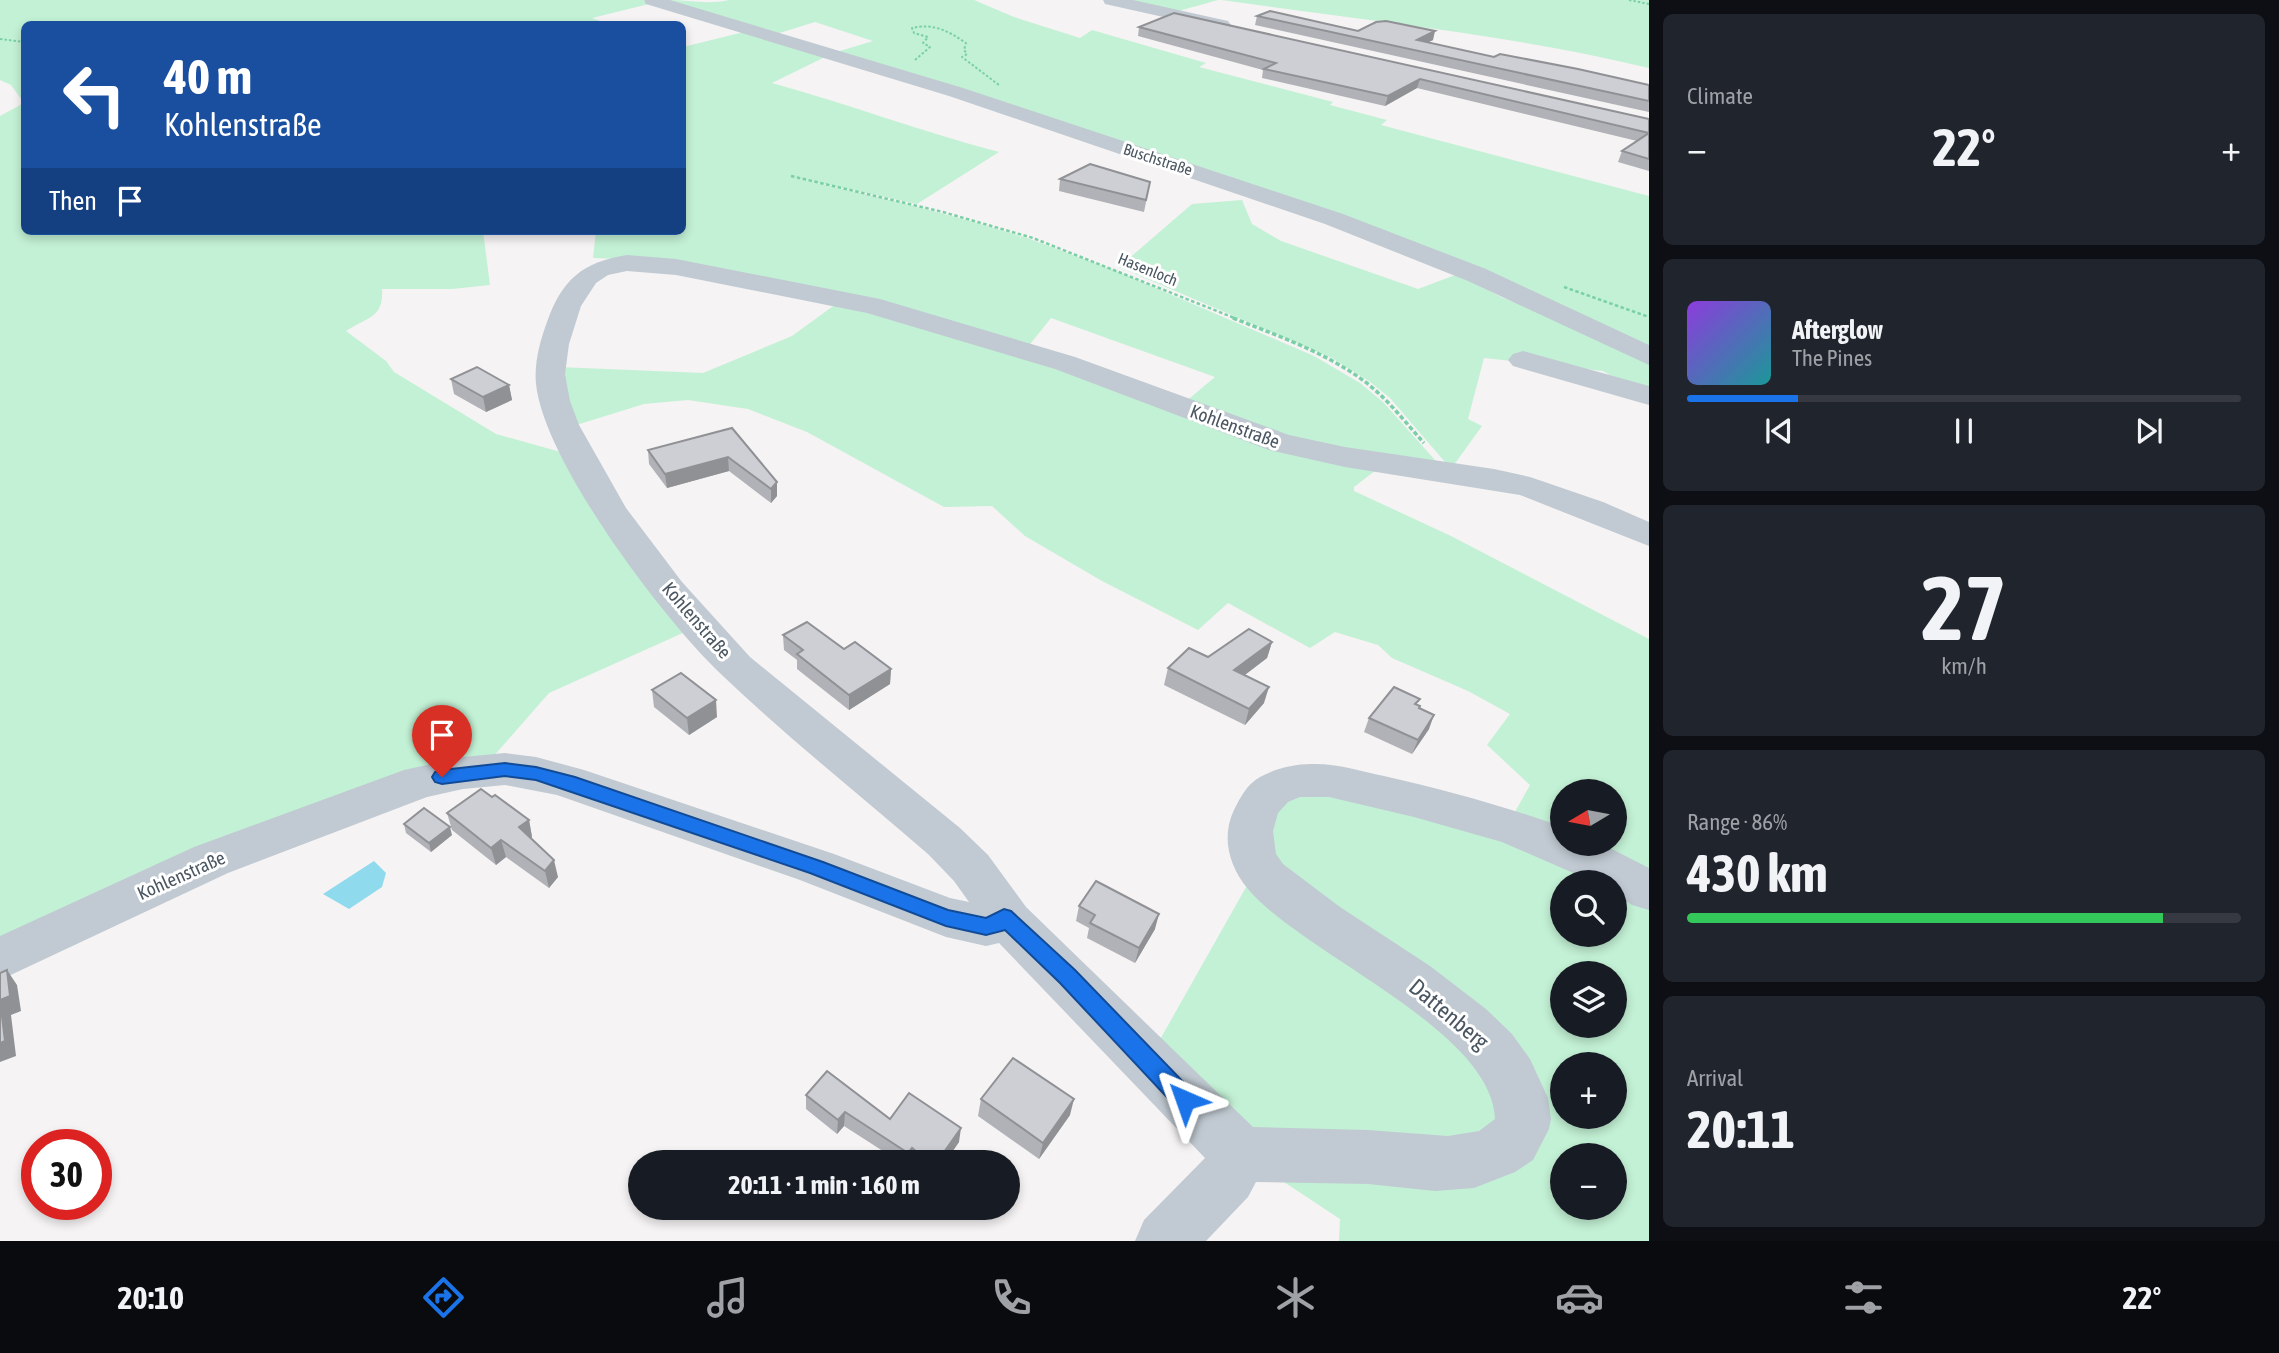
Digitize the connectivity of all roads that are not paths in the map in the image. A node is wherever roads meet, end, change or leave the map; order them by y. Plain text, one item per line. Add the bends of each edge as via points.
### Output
1 (652, 0) edge
2 (1111, 0) edge
3 (1151, 9) junction
4 (1128, 20) dead end
5 (1244, 30) edge
6 (1649, 356) edge
7 (1523, 360) dead end
8 (1649, 396) edge
9 (1649, 535) edge
10 (1649, 891) edge
11 (1004, 917) junction
12 (0, 960) edge
13 (1241, 1154) junction
14 (1165, 1241) edge

1 - 6 street, Buschstraße via 1178,164 1417,249
2 - 3 street
3 - 4 street
3 - 5 street
7 - 8 street
9 - 11 street, Kohlenstraße via 1530,487 1280,443 1018,347 870,305 643,263 611,266 583,279 560,323 551,381 564,428 607,508 736,666 944,841 993,896
10 - 13 street, Dattenberg via 1592,859 1530,833 1395,795 1311,780 1284,784 1266,793 1248,842 1266,877 1455,1015 1494,1053 1519,1100 1521,1130 1496,1153 1472,1161
11 - 12 street, Kohlenstraße via 997,925 986,926 946,917 817,867 568,782 505,769 442,777 372,800 191,869
11 - 13 street
13 - 14 street via 1221,1184

